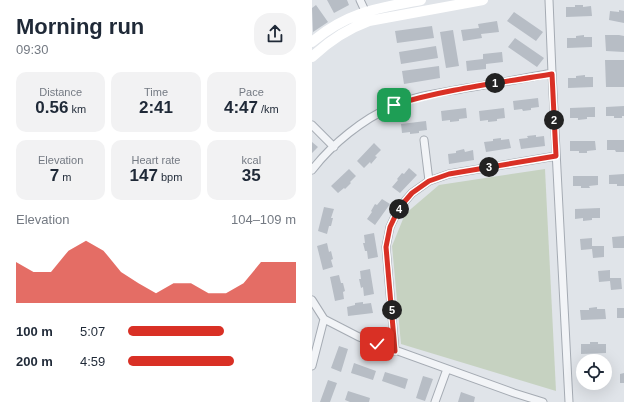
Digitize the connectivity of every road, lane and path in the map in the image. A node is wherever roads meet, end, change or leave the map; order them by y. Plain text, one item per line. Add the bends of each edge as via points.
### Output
1 (360, 0) edge
2 (421, 0) edge
3 (483, 0) edge
4 (549, 0) edge
5 (366, 11) junction
6 (369, 21) junction
7 (312, 42) edge
8 (312, 57) edge
9 (552, 74) junction
10 (312, 125) edge
11 (424, 140) dead end
12 (334, 147) junction
13 (556, 156) junction
14 (312, 170) edge
15 (429, 181) junction
16 (312, 300) edge
17 (324, 320) junction
18 (395, 351) junction
19 (312, 366) edge
20 (447, 369) junction
21 (435, 402) edge
22 (543, 402) edge
23 (569, 402) edge

1 - 5 street
2 - 5 street
3 - 6 street
4 - 9 street
5 - 6 street
5 - 7 street via 343,20
6 - 8 street via 338,36
9 - 12 street via 436,94 394,105 372,116
9 - 13 street
10 - 12 street
11 - 15 street
12 - 14 street
13 - 15 street via 449,174
13 - 23 street
15 - 18 street via 412,193 399,208 390,227 386,247
16 - 17 street
17 - 18 street via 359,338
17 - 19 street
18 - 20 street
20 - 21 street
20 - 22 street

